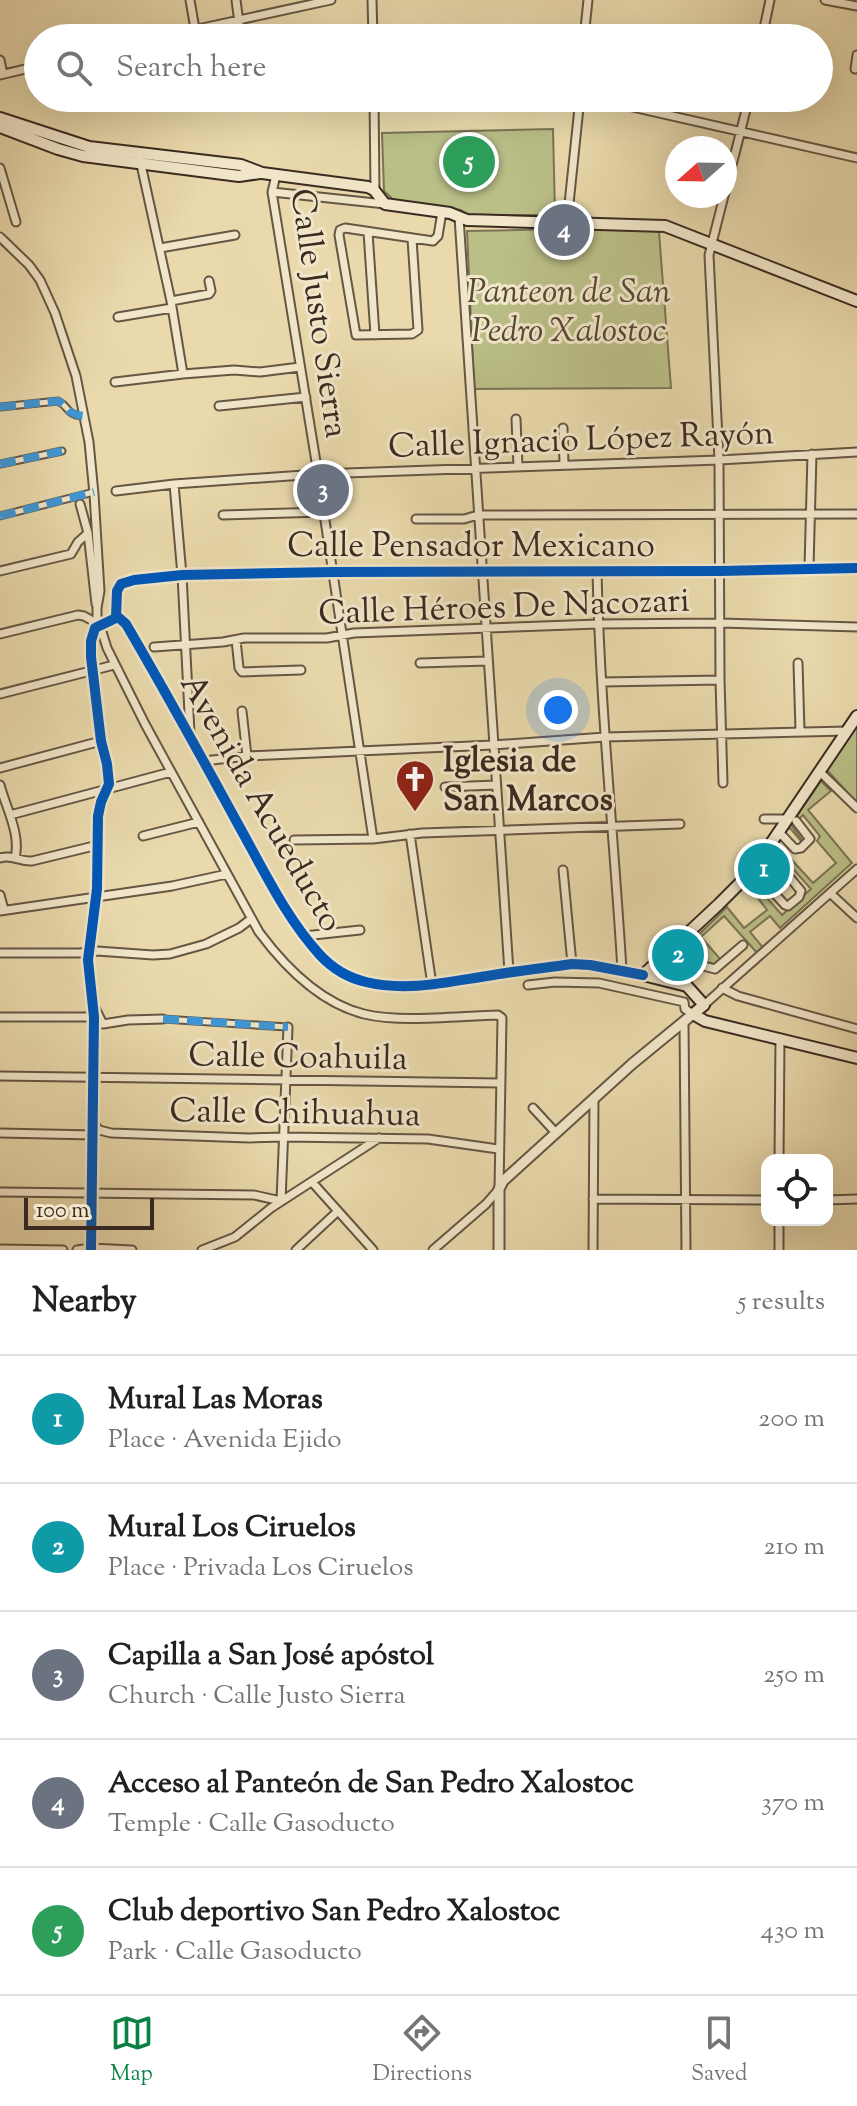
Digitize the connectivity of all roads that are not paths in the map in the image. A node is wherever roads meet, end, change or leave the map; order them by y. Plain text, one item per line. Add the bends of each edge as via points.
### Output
1 (190, 0) edge
2 (236, 0) edge
3 (331, 0) edge
4 (372, 0) edge
5 (588, 0) edge
6 (770, 0) edge
7 (825, 0) edge
8 (846, 2) edge
9 (857, 6) edge
10 (238, 20) junction
11 (194, 24) edge
12 (219, 24) edge
13 (239, 24) edge
14 (373, 24) edge
15 (586, 24) edge
16 (765, 24) edge
17 (857, 55) edge
18 (0, 60) edge
19 (24, 69) edge
20 (855, 69) dead end
21 (2, 74) edge
22 (375, 112) edge
23 (579, 112) edge
24 (656, 112) edge
25 (746, 112) edge
26 (0, 118) edge
27 (0, 127) edge
28 (741, 131) junction
29 (737, 147) edge
30 (857, 158) edge
31 (141, 159) junction
32 (0, 168) edge
33 (276, 175) junction
34 (272, 192) junction
35 (379, 200) junction
36 (721, 208) edge
37 (442, 212) junction
38 (459, 217) junction
39 (16, 222) dead end
40 (567, 223) junction
41 (368, 232) junction
42 (235, 235) dead end
43 (0, 237) edge
44 (412, 239) junction
45 (711, 244) junction
46 (160, 248) junction
47 (209, 281) dead end
48 (857, 301) edge
49 (171, 304) junction
50 (118, 317) dead end
51 (375, 335) junction
52 (300, 367) junction
53 (183, 374) junction
54 (115, 382) dead end
55 (306, 397) junction
56 (219, 406) dead end
57 (0, 407) edge
58 (84, 416) junction
59 (516, 419) dead end
60 (563, 428) dead end
61 (62, 451) dead end
62 (857, 452) edge
63 (812, 454) junction
64 (719, 460) junction
65 (0, 464) edge
66 (564, 465) junction
67 (518, 467) junction
68 (475, 469) junction
69 (318, 474) junction
70 (174, 484) junction
71 (116, 491) dead end
72 (94, 492) junction
73 (80, 504) dead end
74 (324, 512) junction
75 (810, 513) junction
76 (857, 514) edge
77 (223, 515) dead end
78 (478, 515) junction
79 (0, 516) edge
80 (719, 516) junction
81 (416, 519) dead end
82 (88, 533) junction
83 (809, 568) junction
84 (857, 568) edge
85 (0, 571) edge
86 (481, 571) junction
87 (721, 571) junction
88 (333, 572) junction
89 (597, 572) junction
90 (182, 575) junction
91 (97, 608) junction
92 (116, 617) junction
93 (721, 623) junction
94 (598, 624) junction
95 (100, 625) junction
96 (857, 627) edge
97 (485, 630) junction
98 (0, 634) edge
99 (342, 635) junction
100 (236, 640) junction
101 (186, 644) junction
102 (154, 647) dead end
103 (487, 661) junction
104 (420, 663) dead end
105 (798, 663) dead end
106 (114, 665) junction
107 (301, 670) dead end
108 (92, 671) junction
109 (720, 680) junction
110 (602, 682) junction
111 (0, 694) edge
112 (242, 711) dead end
113 (857, 716) edge
114 (800, 731) junction
115 (847, 731) junction
116 (721, 733) junction
117 (190, 735) junction
118 (605, 737) junction
119 (101, 741) junction
120 (493, 745) junction
121 (361, 752) junction
122 (247, 756) junction
123 (204, 761) junction
124 (0, 768) edge
125 (819, 771) junction
126 (171, 772) junction
127 (723, 783) dead end
128 (0, 785) edge
129 (496, 785) junction
130 (445, 787) dead end
131 (107, 791) junction
132 (2, 805) edge
133 (857, 808) edge
134 (10, 815) junction
135 (764, 819) dead end
136 (792, 820) junction
137 (199, 822) junction
138 (680, 824) dead end
139 (613, 827) junction
140 (500, 830) junction
141 (779, 832) junction
142 (410, 834) junction
143 (143, 836) dead end
144 (373, 839) junction
145 (294, 840) dead end
146 (98, 845) junction
147 (0, 858) edge
148 (15, 858) junction
149 (776, 861) dead end
150 (857, 869) edge
151 (563, 870) dead end
152 (753, 870) junction
153 (227, 874) junction
154 (830, 893) junction
155 (0, 895) edge
156 (97, 897) junction
157 (2, 911) edge
158 (857, 918) edge
159 (251, 919) junction
160 (360, 930) dead end
161 (304, 936) junction
162 (743, 945) dead end
163 (90, 951) junction
164 (0, 953) edge
165 (664, 956) junction
166 (572, 964) junction
167 (622, 970) junction
168 (509, 972) junction
169 (643, 975) junction
170 (432, 985) junction
171 (528, 985) dead end
172 (722, 988) junction
173 (92, 1004) junction
174 (704, 1005) junction
175 (693, 1014) junction
176 (0, 1017) edge
177 (94, 1017) junction
178 (163, 1019) joint
179 (684, 1022) junction
180 (288, 1027) joint
181 (857, 1029) edge
182 (780, 1038) junction
183 (857, 1058) edge
184 (0, 1076) edge
185 (94, 1078) junction
186 (287, 1081) junction
187 (500, 1083) junction
188 (594, 1098) junction
189 (533, 1108) dead end
190 (94, 1129) junction
191 (0, 1133) edge
192 (556, 1133) junction
193 (285, 1137) junction
194 (379, 1138) junction
195 (498, 1149) junction
196 (779, 1154) edge
197 (312, 1182) junction
198 (499, 1189) junction
199 (0, 1192) edge
200 (92, 1193) junction
201 (593, 1199) junction
202 (686, 1199) junction
203 (857, 1199) edge
204 (761, 1200) edge
205 (833, 1200) edge
206 (281, 1201) junction
207 (338, 1211) junction
208 (779, 1226) edge
209 (235, 1237) junction
210 (0, 1249) edge
211 (91, 1249) edge
212 (369, 1249) edge
213 (63, 1250) edge
214 (77, 1250) edge
215 (132, 1250) edge
216 (202, 1250) edge
217 (224, 1250) edge
218 (296, 1250) edge
219 (433, 1250) edge
220 (499, 1250) edge
221 (593, 1250) edge
222 (686, 1250) edge
223 (779, 1250) edge

1 - 11 street
2 - 10 street
3 - 10 street
4 - 14 street
5 - 15 street
6 - 16 street
7 - 8 street
8 - 9 street
10 - 12 street
10 - 13 street
17 - 20 street
18 - 21 street
19 - 21 street
22 - 35 street
23 - 40 street
24 - 28 street
25 - 28 street
26 - 31 main road
27 - 31 main road via 77,155
28 - 29 street
28 - 30 street
31 - 33 main road via 241,165
31 - 46 street
32 - 39 street
33 - 34 street, Calle Justo Sierra
33 - 35 main road via 368,187
34 - 35 street
34 - 52 street, Calle Justo Sierra
35 - 37 main road
36 - 45 street
37 - 38 main road
37 - 44 street via 435,241
38 - 40 main road
38 - 68 street
40 - 45 main road via 658,225
41 - 44 street
41 - 51 street
41 - 51 street via 345,228 339,235 354,332
42 - 46 street
43 - 58 street, Avenida Acueducto via 29,265 47,293
44 - 51 street via 419,328 412,334
45 - 48 main road
45 - 64 street
46 - 49 street
47 - 49 street via 209,294
49 - 50 street
49 - 53 street
52 - 53 street
52 - 55 street, Calle Justo Sierra
53 - 54 street
55 - 56 street
55 - 69 street, Calle Justo Sierra
57 - 58 street via 58,401 68,412
58 - 72 street, Avenida Acueducto
59 - 67 street
60 - 66 street
61 - 65 street
62 - 63 street, Calle Ignacio López Rayón
63 - 64 street, Calle Ignacio López Rayón
63 - 75 street
64 - 66 street, Calle Ignacio López Rayón
64 - 80 street
66 - 67 street, Calle Ignacio López Rayón
67 - 68 street, Calle Ignacio López Rayón
68 - 69 street, Calle Ignacio López Rayón
68 - 78 street
69 - 70 street, Calle Ignacio López Rayón
69 - 74 street, Calle Justo Sierra
70 - 71 street, Calle Ignacio López Rayón
70 - 90 street
72 - 79 street
72 - 91 street, Avenida Acueducto
73 - 82 street
74 - 77 street
74 - 88 street, Calle Justo Sierra
75 - 76 street
75 - 80 street
75 - 83 street
78 - 80 street
78 - 81 street
78 - 86 street
80 - 87 street
82 - 85 street via 71,554
82 - 91 street
83 - 84 street, Calle Pensador Mexicano
83 - 87 street, Calle Pensador Mexicano
86 - 88 street, Calle Pensador Mexicano
86 - 89 street, Calle Pensador Mexicano
86 - 97 street
87 - 89 street, Calle Pensador Mexicano
87 - 93 street
88 - 90 street, Calle Pensador Mexicano
88 - 99 street, Calle Justo Sierra
89 - 94 street
90 - 92 street, Calle Pensador Mexicano via 121,584
90 - 101 street
91 - 95 street, Avenida Acueducto
92 - 95 street
92 - 117 street, Avenida Acueducto via 126,624
93 - 94 street, Calle Héroes De Nacozari
93 - 96 street, Calle Héroes De Nacozari
93 - 109 street
94 - 97 street, Calle Héroes De Nacozari
94 - 110 street
95 - 98 street via 78,615
95 - 106 street, Avenida Acueducto
95 - 108 street via 91,641
97 - 99 street, Calle Héroes De Nacozari
97 - 103 street
99 - 100 street, Calle Héroes De Nacozari
99 - 121 street, Calle Justo Sierra
100 - 101 street, Calle Héroes De Nacozari
100 - 107 street via 242,672
101 - 102 street, Calle Héroes De Nacozari
101 - 117 street
103 - 104 street
103 - 120 street
105 - 114 street
106 - 108 street
106 - 126 street, Avenida Acueducto
108 - 111 street
108 - 119 street
109 - 110 street
109 - 116 street
110 - 118 street
112 - 122 street
113 - 115 main road
114 - 115 street
114 - 116 street
115 - 125 main road
116 - 118 street
116 - 127 street
117 - 123 street, Avenida Acueducto
118 - 120 street
118 - 139 street
119 - 124 street
119 - 131 street
120 - 121 street
120 - 129 street
121 - 122 street
121 - 144 street, Calle Justo Sierra
122 - 123 street
123 - 161 street, Avenida Acueducto
125 - 133 street
125 - 136 main road
126 - 131 street
126 - 137 street, Avenida Acueducto
128 - 132 street
129 - 130 street
129 - 140 street
131 - 134 street
131 - 146 street via 99,807
132 - 134 street
134 - 148 street
135 - 136 street
136 - 141 main road
136 - 141 street via 810,839 801,848 795,849
137 - 143 street
137 - 153 street, Avenida Acueducto
138 - 139 street
139 - 140 street
139 - 167 street
140 - 142 street
140 - 168 street
141 - 152 main road
142 - 144 street
142 - 170 street
144 - 145 street
146 - 148 street via 26,862
146 - 156 street
147 - 148 street
149 - 152 street via 801,891 788,906
150 - 154 street
151 - 166 street
152 - 165 main road
153 - 156 street
153 - 159 street, Avenida Acueducto
154 - 158 street
154 - 172 street
155 - 157 street
156 - 157 street
156 - 163 street
159 - 163 street via 206,944 170,954
159 - 187 street, Avenida Acueducto via 304,982 345,1007 383,1017 502,1016
160 - 161 street
161 - 170 street, Avenida Acueducto via 332,967 355,979
162 - 165 street via 715,969
163 - 164 street
163 - 173 street
165 - 169 main road
166 - 167 street, Avenida Acueducto
166 - 168 street, Avenida Acueducto
167 - 169 street, Avenida Acueducto
168 - 170 street, Avenida Acueducto
169 - 174 main road, Avenida Acueducto via 687,986
171 - 175 street via 599,983 684,1002
172 - 174 street
172 - 181 street
173 - 177 street
173 - 178 street via 103,1024
174 - 175 main road
175 - 179 street
175 - 182 main road
176 - 177 street
177 - 185 street
178 - 180 street
179 - 188 street
179 - 202 street
180 - 186 street
182 - 183 main road
182 - 196 street
184 - 185 street, Calle Coahuila
185 - 186 street, Calle Coahuila
185 - 190 street
186 - 187 street, Calle Coahuila
186 - 193 street
187 - 195 street
188 - 192 street
188 - 201 street
189 - 192 street
190 - 191 street, Calle Chihuahua
190 - 193 street, Calle Chihuahua
190 - 200 street
192 - 198 street
193 - 194 street, Calle Chihuahua
193 - 206 street
194 - 195 street, Calle Chihuahua
194 - 197 street
195 - 198 street
197 - 206 street
197 - 207 street
198 - 219 street
198 - 220 street
199 - 200 street
200 - 206 street via 254,1195
200 - 211 street
201 - 202 street
201 - 221 street
202 - 204 street
202 - 222 street
203 - 205 street
206 - 209 street
207 - 212 street
207 - 218 street
208 - 223 street
209 - 216 street
209 - 217 street
210 - 213 street
211 - 214 street
211 - 215 street

